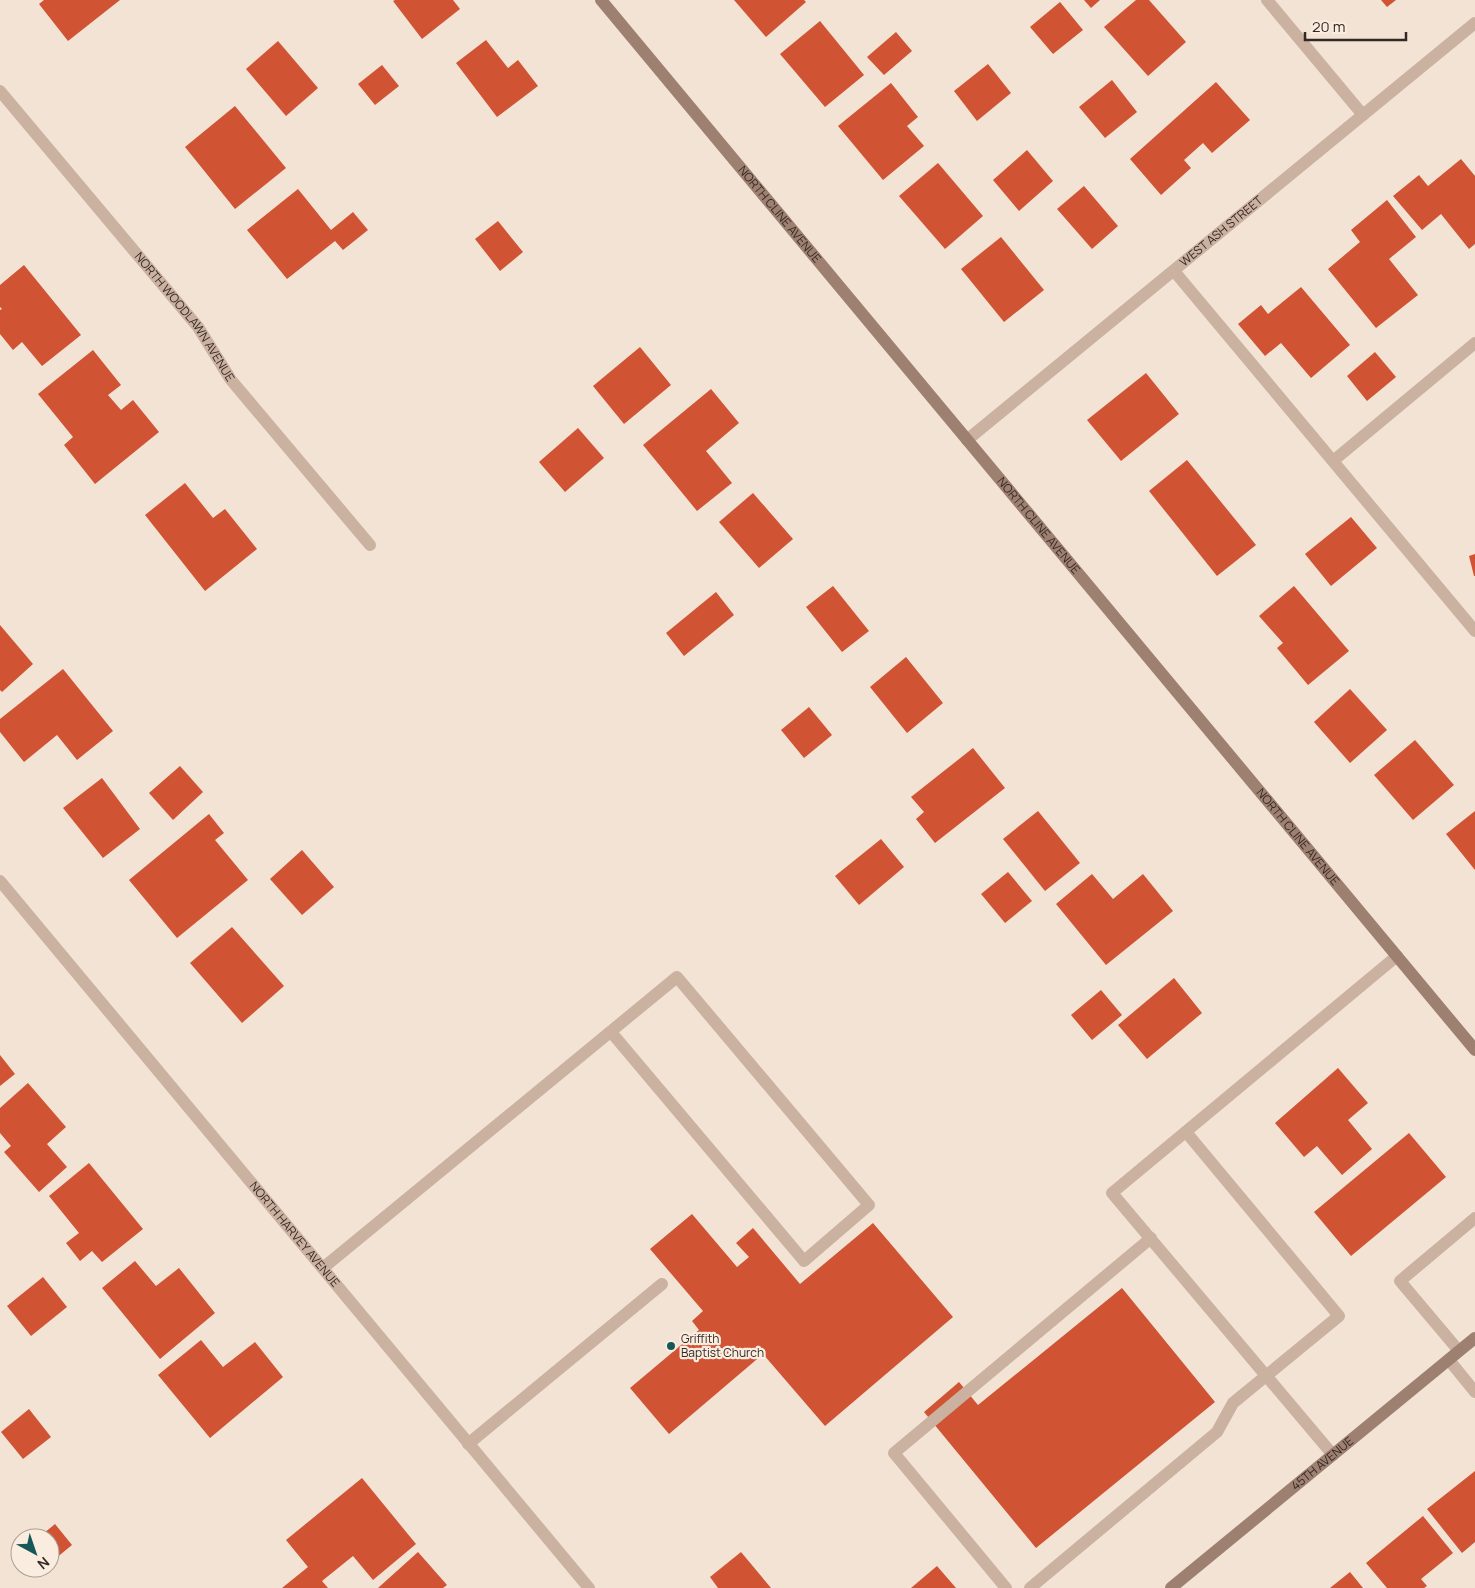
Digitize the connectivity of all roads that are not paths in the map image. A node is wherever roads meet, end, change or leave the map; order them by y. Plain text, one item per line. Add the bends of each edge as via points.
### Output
1 (601, 0) edge
2 (1267, 0) edge
3 (1475, 23) edge
4 (0, 91) edge
5 (1363, 115) junction
6 (1174, 271) junction
7 (1475, 343) edge
8 (967, 440) junction
9 (1333, 461) junction
10 (370, 545) dead end
11 (1475, 631) edge
12 (0, 881) edge
13 (1396, 956) junction
14 (611, 1032) junction
15 (1475, 1050) edge
16 (1186, 1132) junction
17 (1475, 1218) edge
18 (1151, 1238) junction
19 (323, 1268) junction
20 (662, 1284) dead end
21 (1475, 1338) edge
22 (1459, 1351) junction
23 (1449, 1360) junction
24 (1266, 1375) junction
25 (1475, 1392) edge
26 (468, 1444) junction
27 (1333, 1455) junction
28 (589, 1588) edge
29 (1006, 1588) edge
30 (1030, 1588) edge
31 (1171, 1588) edge

1 - 8 street, NORTH CLINE AVENUE
2 - 5 street
3 - 5 street, WEST ASH STREET
4 - 10 street, NORTH WOODLAWN AVENUE via 198,327 231,380
5 - 6 street, WEST ASH STREET
6 - 8 street, WEST ASH STREET
6 - 9 street
7 - 9 street
8 - 13 street, NORTH CLINE AVENUE
9 - 11 street
12 - 19 street, NORTH HARVEY AVENUE
13 - 15 street, NORTH CLINE AVENUE
13 - 16 street
14 - 14 street via 804,1261 869,1205 677,977
14 - 19 street
16 - 18 street via 1112,1193
16 - 24 street via 1339,1316
17 - 22 street via 1400,1281
18 - 24 street
18 - 29 street via 894,1453
19 - 26 street, NORTH HARVEY AVENUE
20 - 26 street
21 - 22 street, 45TH AVENUE
22 - 23 street, 45TH AVENUE
23 - 25 street
23 - 27 street, 45TH AVENUE
24 - 27 street
24 - 30 street via 1233,1403 1216,1432
26 - 28 street, NORTH HARVEY AVENUE
27 - 31 street, 45TH AVENUE

